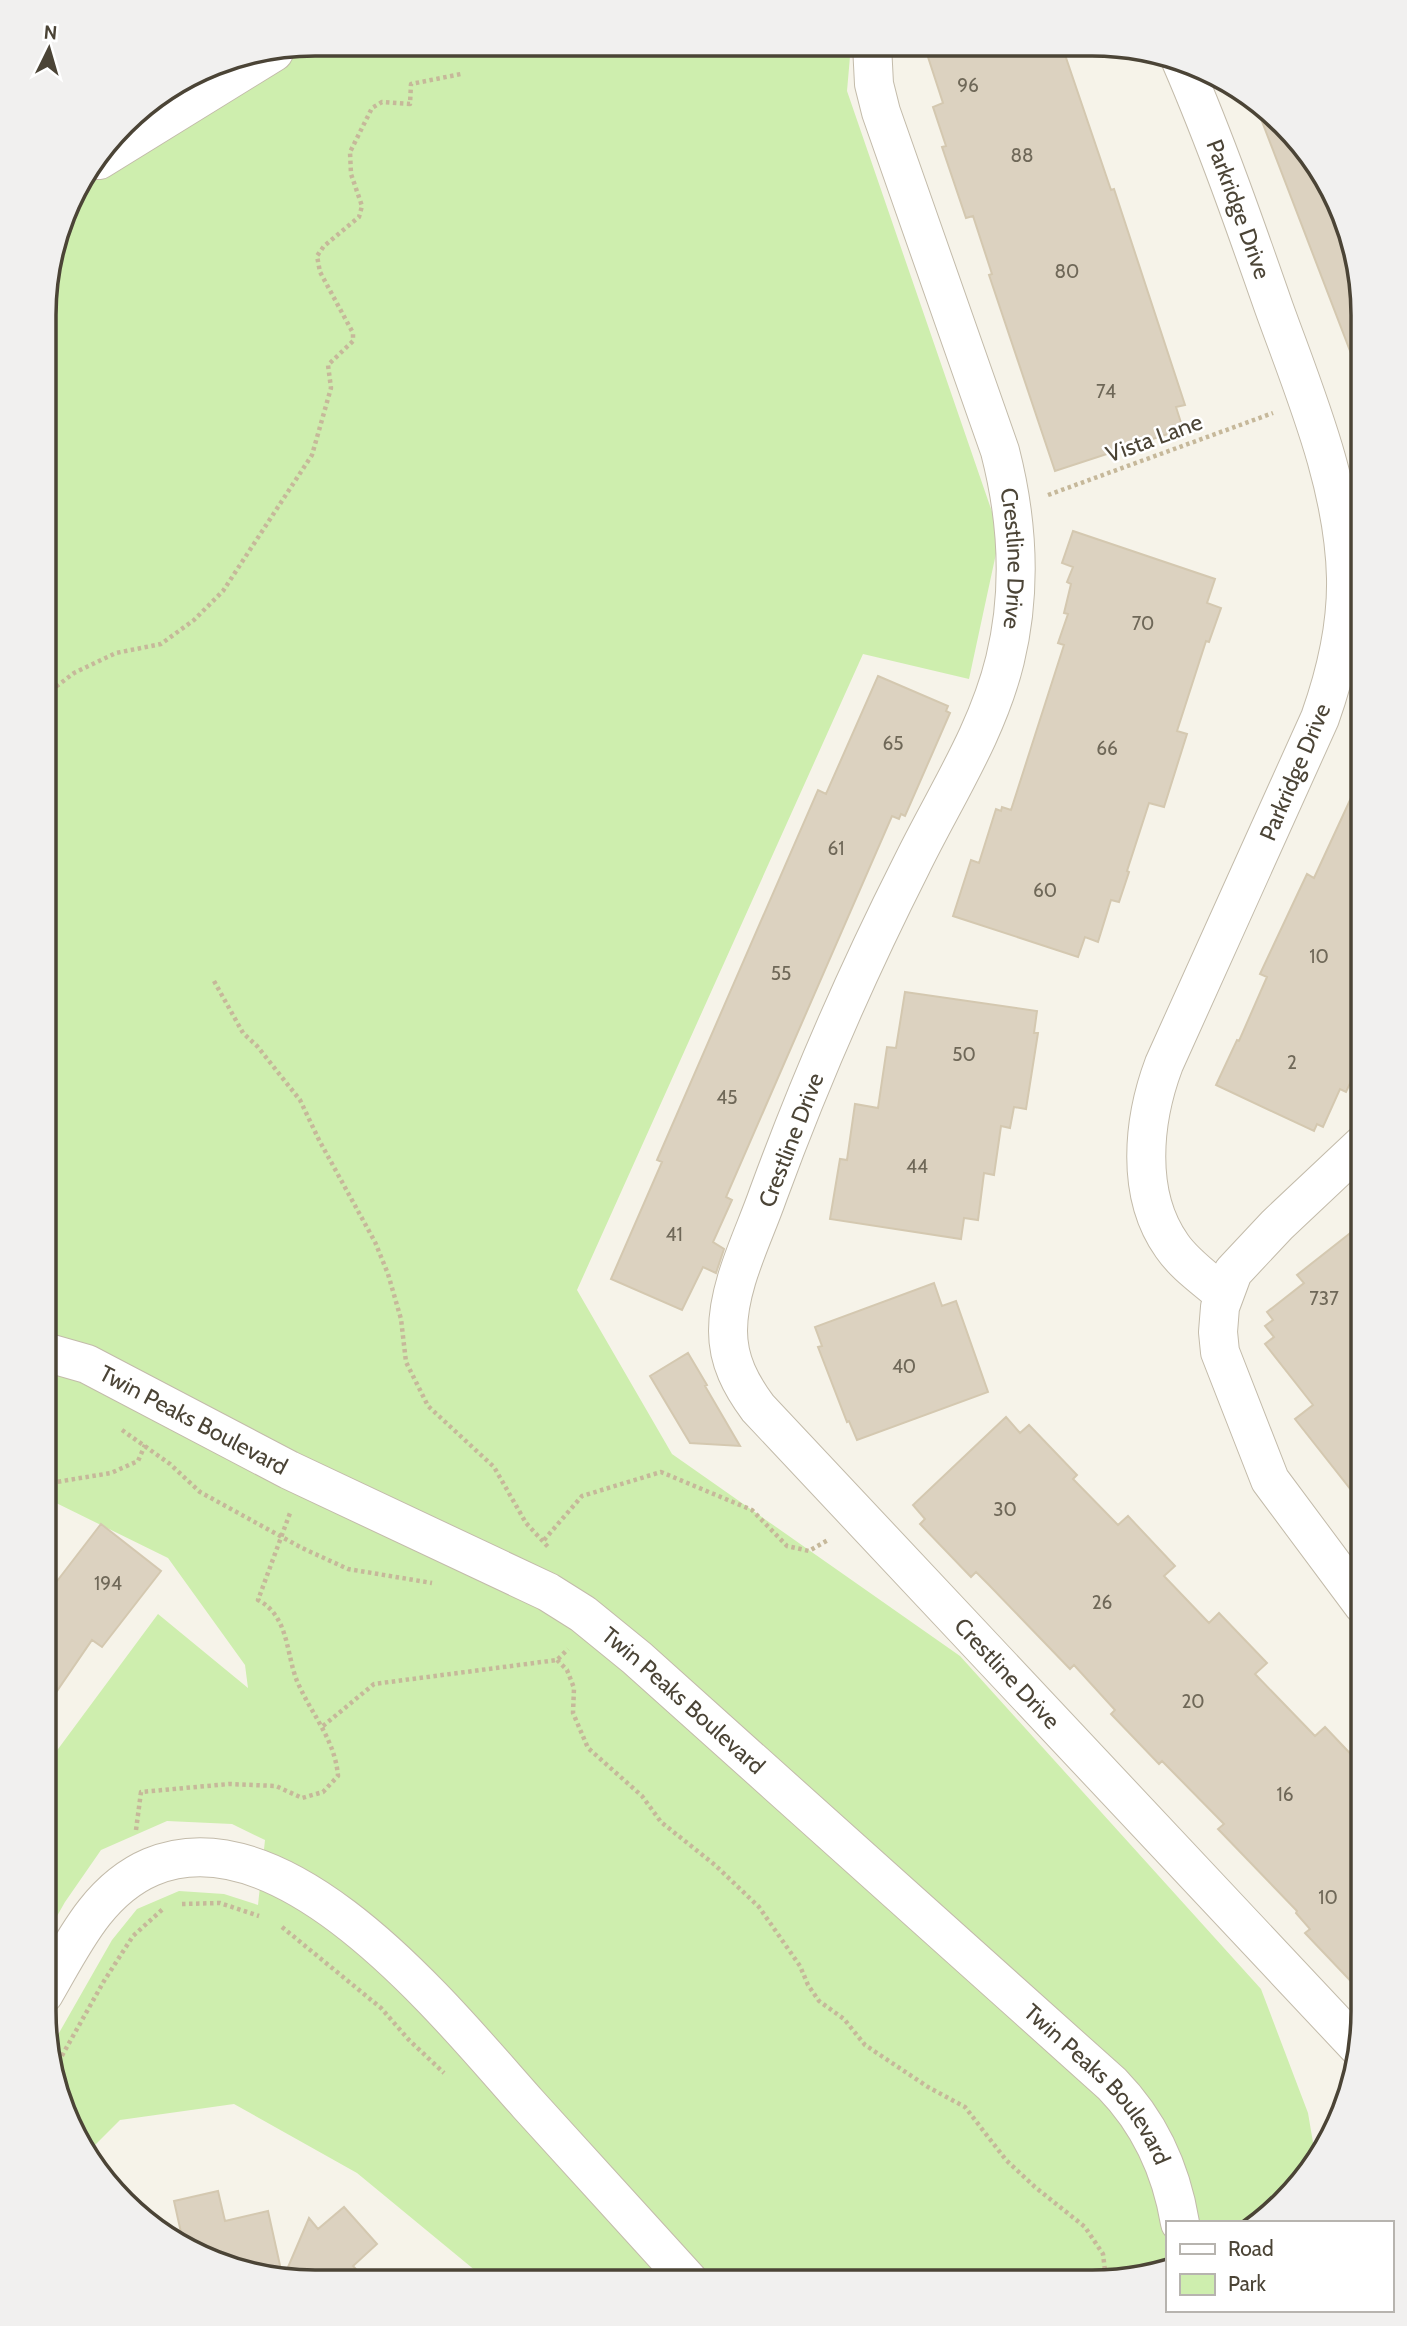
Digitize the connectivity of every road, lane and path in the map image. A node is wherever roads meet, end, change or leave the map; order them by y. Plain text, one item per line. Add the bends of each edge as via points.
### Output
1 (873, 56) edge
2 (256, 63) edge
3 (461, 74) dead end
4 (1186, 74) edge
5 (116, 150) edge
6 (1307, 401) junction
7 (1013, 508) junction
8 (56, 687) edge
9 (215, 981) dead end
10 (1351, 1156) edge
11 (1223, 1294) junction
12 (56, 1354) edge
13 (160, 1404) junction
14 (119, 1428) dead end
15 (145, 1446) junction
16 (305, 1477) junction
17 (56, 1482) edge
18 (845, 1501) junction
19 (280, 1536) junction
20 (544, 1540) junction
21 (531, 1583) junction
22 (437, 1584) dead end
23 (1351, 1589) edge
24 (574, 1643) dead end
25 (556, 1660) junction
26 (323, 1726) junction
27 (135, 1831) dead end
28 (168, 1904) dead end
29 (177, 1904) dead end
30 (260, 1916) dead end
31 (272, 1922) dead end
32 (56, 1974) edge
33 (1349, 2038) edge
34 (60, 2059) edge
35 (445, 2074) dead end
36 (1180, 2221) edge
37 (1105, 2269) edge
38 (679, 2270) edge

1 - 7 street, Crestline Drive via 881,112 991,422
2 - 5 street
3 - 8 path via 411,84 410,104 382,102 372,108 357,134 350,152 351,174 362,206 359,217 317,256 353,341 328,365 331,388 312,455 223,591 161,644 116,653
4 - 6 street, Parkridge Drive
6 - 7 path, Vista Lane
6 - 11 street, Parkridge Drive via 1327,464 1344,550 1345,604 1337,662 1310,744 1164,1064 1147,1130 1148,1176 1158,1220 1174,1249
7 - 18 street, Crestline Drive via 1015,598 995,693 971,754 911,865 820,1065 754,1233 730,1310 729,1351 746,1391
9 - 20 path via 243,1033 300,1100 375,1242 401,1319 406,1362 428,1406 494,1467 526,1523
10 - 11 street via 1238,1264
11 - 23 street via 1220,1352 1270,1480
12 - 13 street, Twin Peaks Boulevard via 87,1364
13 - 15 path
13 - 16 street, Twin Peaks Boulevard
14 - 15 path
15 - 17 path via 138,1461 111,1473
15 - 19 path via 200,1492
16 - 19 path
16 - 21 street, Twin Peaks Boulevard
18 - 20 path via 827,1542 809,1551 788,1546 752,1510 661,1472 582,1496
18 - 33 street, Crestline Drive
19 - 22 path via 348,1569
19 - 26 path via 258,1600 286,1635 296,1680
20 - 21 path via 554,1554
21 - 36 street, Twin Peaks Boulevard via 583,1614 637,1658 1112,2084 1141,2118 1162,2157
24 - 25 path
25 - 26 path via 374,1684
25 - 37 path via 567,1670 574,1688 573,1713 588,1748 642,1796 662,1822 759,1906 820,2001 844,2019 865,2045 965,2107 1006,2160 1085,2227 1103,2254
26 - 27 path via 337,1759 338,1776 323,1792 302,1798 276,1786 229,1784 141,1792
28 - 34 path via 132,1936
29 - 30 path via 220,1903
31 - 35 path via 380,2008
32 - 38 street via 101,1904 138,1874 168,1861 200,1856 232,1860 264,1872 343,1917 406,1970

